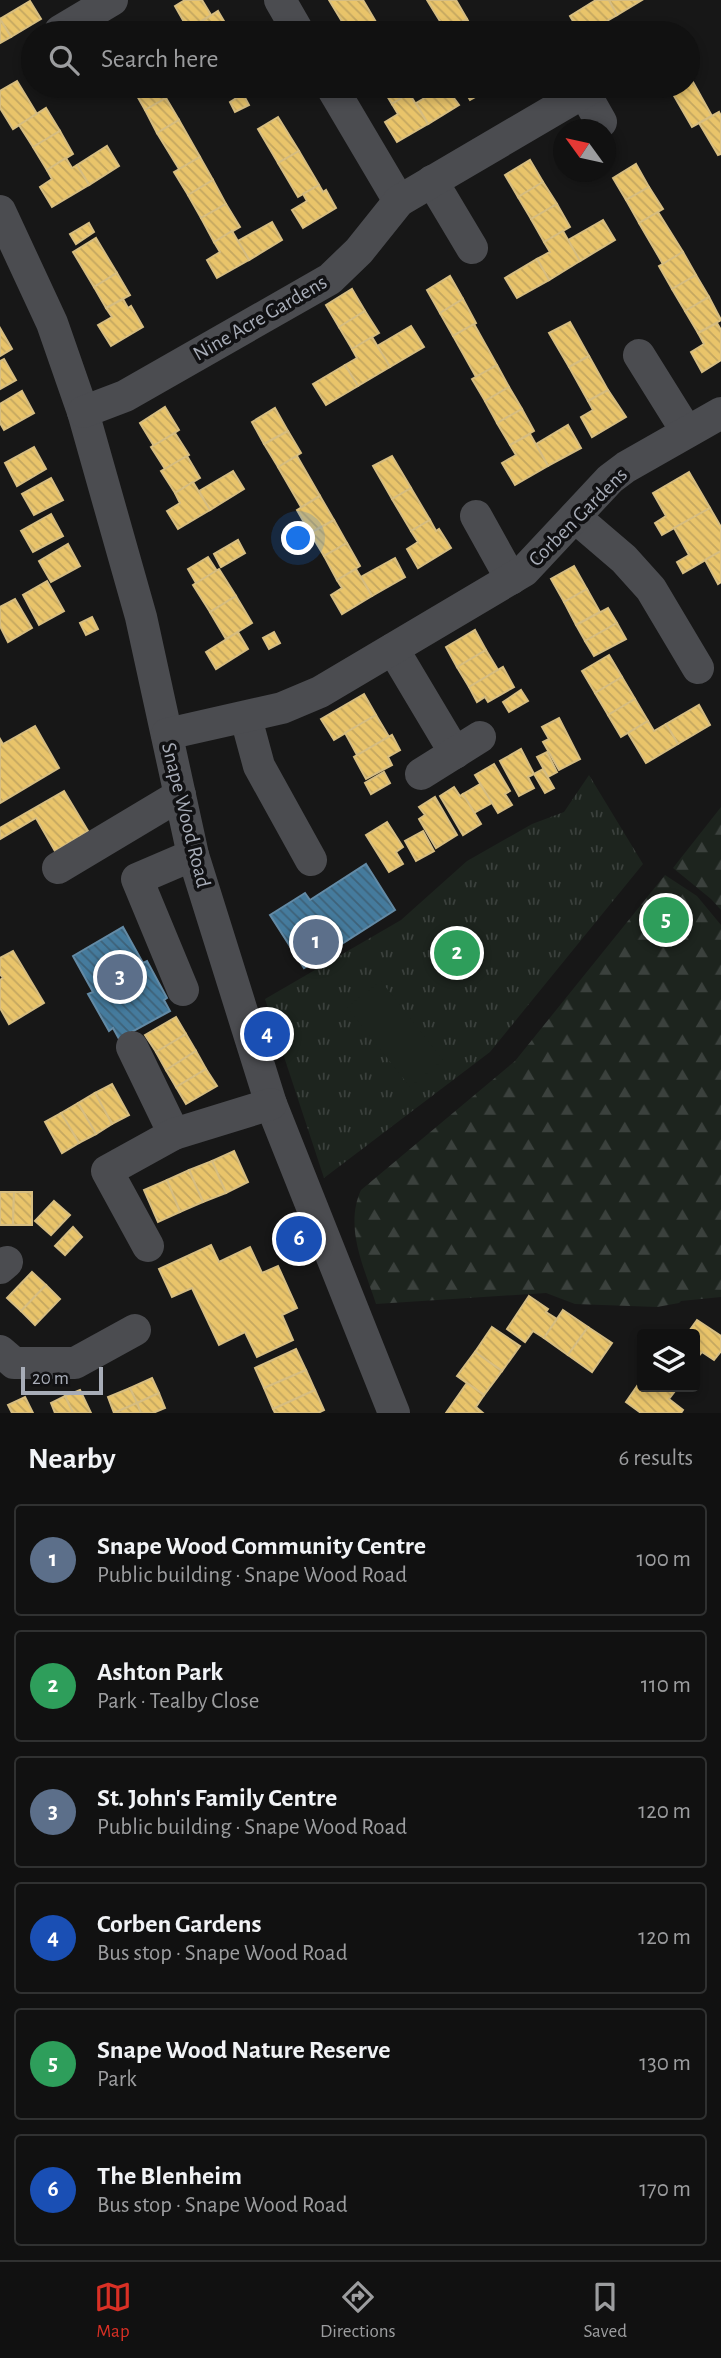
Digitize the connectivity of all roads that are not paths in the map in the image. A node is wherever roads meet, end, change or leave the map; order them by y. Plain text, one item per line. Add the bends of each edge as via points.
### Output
1 (280, 0) edge
2 (292, 21) edge
3 (338, 98) edge
4 (566, 98) edge
5 (581, 98) edge
6 (598, 119) edge
7 (432, 181) junction
8 (399, 201) junction
9 (0, 211) edge
10 (472, 248) dead end
11 (639, 355) dead end
12 (83, 412) junction
13 (721, 412) edge
14 (687, 432) junction
15 (476, 516) dead end
16 (575, 517) junction
17 (511, 579) junction
18 (393, 649) junction
19 (698, 668) dead end
20 (246, 718) junction
21 (167, 734) junction
22 (421, 774) dead end
23 (180, 795) junction
24 (193, 855) junction
25 (311, 860) dead end
26 (58, 868) dead end
27 (183, 990) dead end
28 (132, 1046) dead end
29 (271, 1104) junction
30 (160, 1142) junction
31 (148, 1246) dead end
32 (135, 1330) dead end
33 (0, 1352) edge
34 (394, 1413) edge

1 - 2 street
3 - 8 street
4 - 7 street, Nine Acre Gardens
5 - 6 street
7 - 8 street, Nine Acre Gardens
7 - 10 street
8 - 12 street, Nine Acre Gardens via 330,279 125,396
9 - 12 street, Snape Wood Road via 52,323
11 - 14 street
12 - 21 street, Snape Wood Road via 141,617
13 - 14 street, Corben Gardens
14 - 16 street, Corben Gardens via 618,473
15 - 17 street
16 - 17 street, Corben Gardens
16 - 19 street via 651,589
17 - 18 street, Corben Gardens
18 - 20 street, Corben Gardens via 320,692
18 - 22 street via 467,745
20 - 21 street, Corben Gardens
20 - 25 street via 259,766
21 - 23 street, Snape Wood Road
23 - 24 street, Snape Wood Road
23 - 26 street
24 - 27 street via 137,880
24 - 29 street, Snape Wood Road
28 - 30 street via 157,1099
29 - 30 street
29 - 34 street, Snape Wood Road
30 - 31 street via 107,1171
32 - 33 street via 75,1363 14,1363

